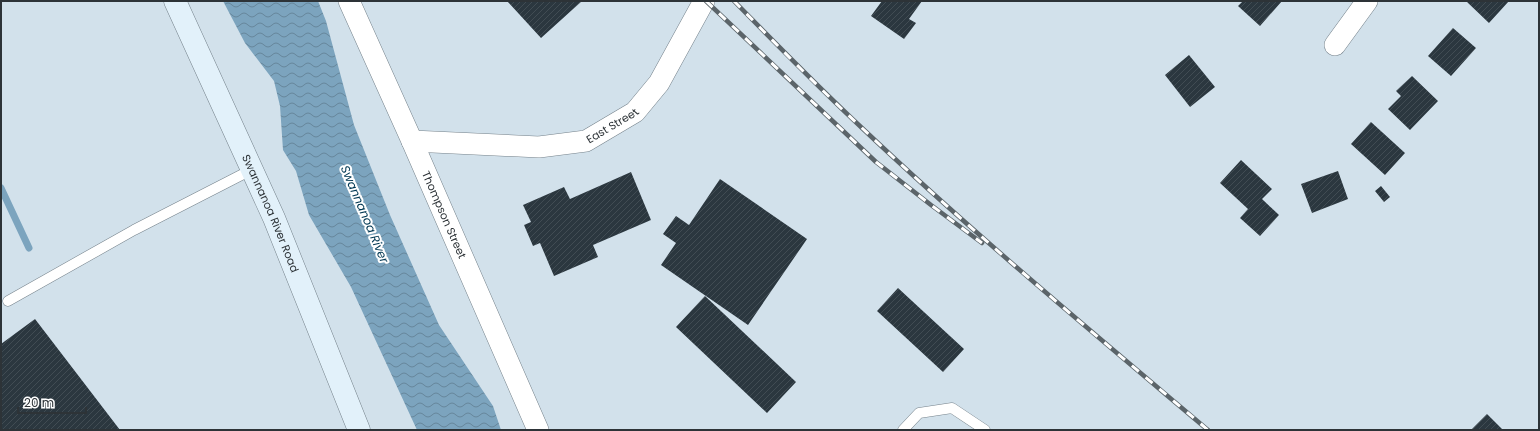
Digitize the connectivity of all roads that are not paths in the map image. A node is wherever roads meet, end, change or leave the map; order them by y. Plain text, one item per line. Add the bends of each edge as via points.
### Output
1 (175, 1) edge
2 (349, 1) edge
3 (704, 1) edge
4 (1368, 1) edge
5 (1335, 45) dead end
6 (412, 141) junction
7 (253, 169) junction
8 (8, 301) dead end
9 (359, 430) edge
10 (538, 430) edge
11 (903, 430) edge
12 (984, 430) edge

1 - 7 main road, Swannanoa River Road
2 - 6 street, Thompson Street
3 - 6 street, East Street via 659,83 635,112 586,141 539,147
4 - 5 street
6 - 10 street, Thompson Street
7 - 8 lane via 134,230
7 - 9 main road, Swannanoa River Road
11 - 12 lane via 919,413 952,408

